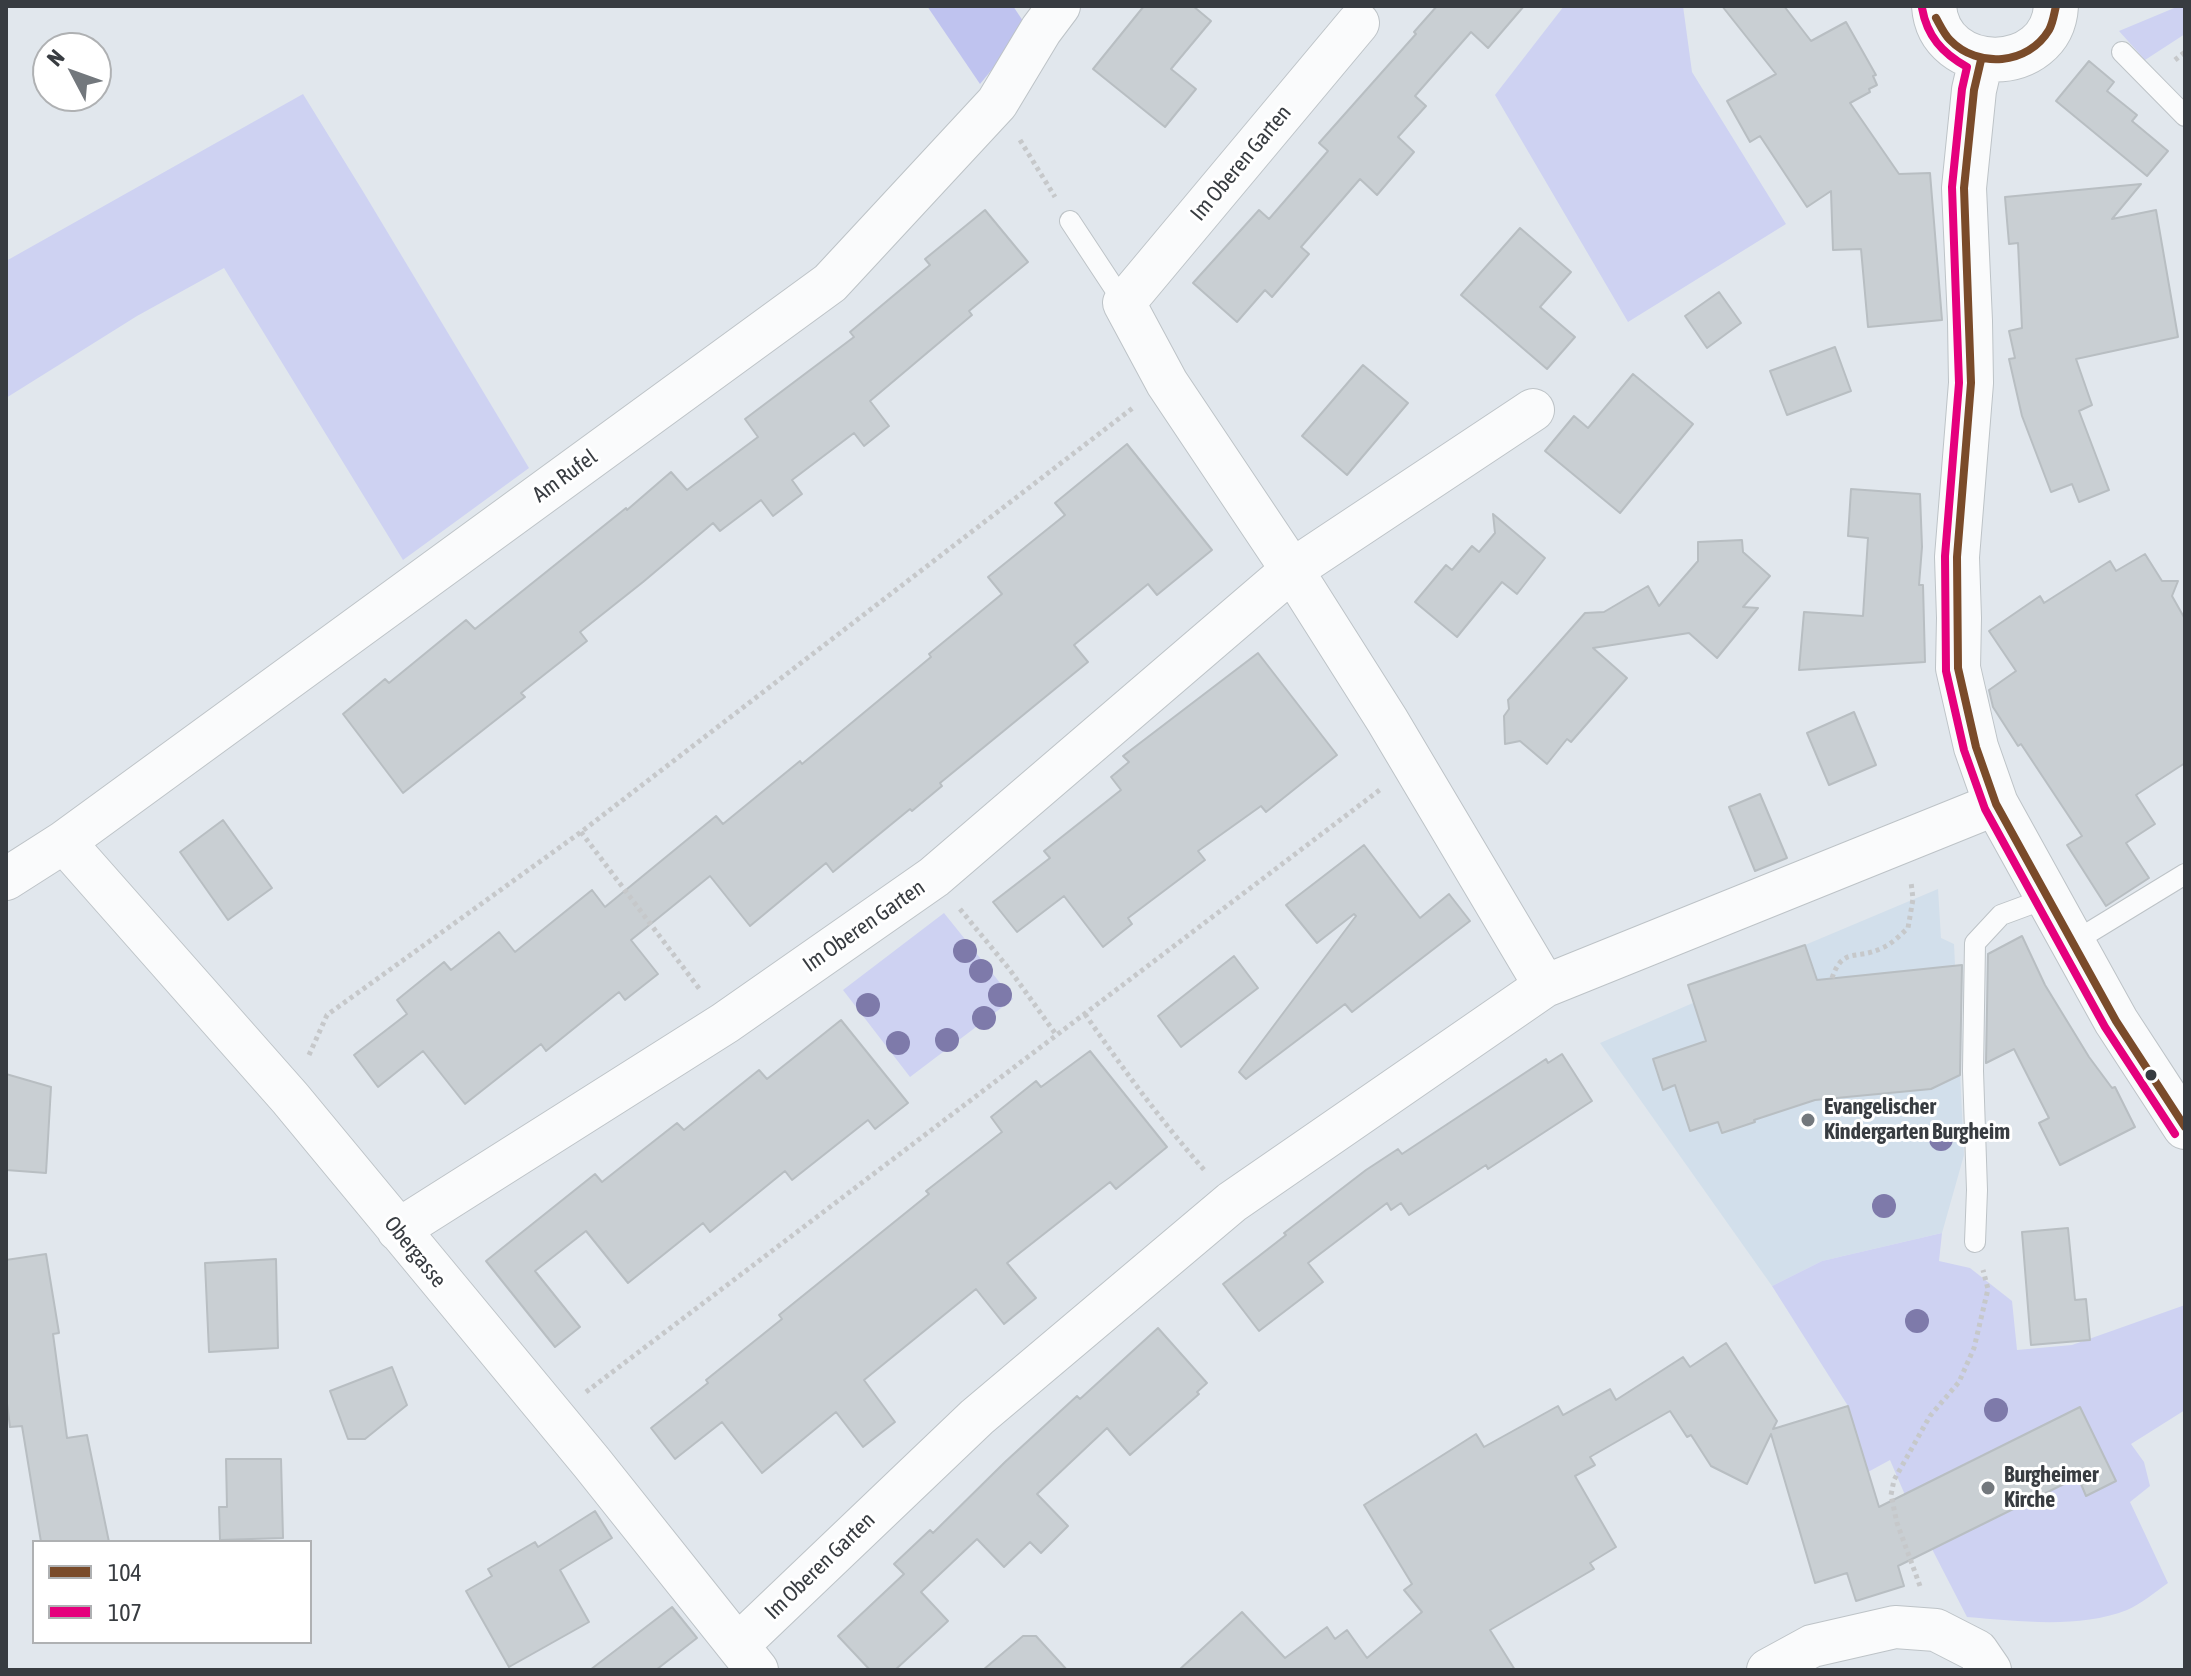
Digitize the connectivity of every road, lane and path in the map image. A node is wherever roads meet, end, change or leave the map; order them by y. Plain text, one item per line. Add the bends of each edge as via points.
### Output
1 (1059, 6) edge
2 (1934, 6) edge
3 (2056, 6) edge
4 (1358, 23) dead end
5 (2122, 52) dead end
6 (1981, 60) junction
7 (997, 103) junction
8 (2185, 116) edge
9 (1070, 221) joint
10 (1124, 303) junction
11 (1167, 383) junction
12 (1533, 410) dead end
13 (1292, 570) junction
14 (1414, 765) junction
15 (1996, 804) junction
16 (581, 832) junction
17 (1906, 841) junction
18 (64, 842) junction
19 (2185, 874) edge
20 (934, 877) junction
21 (6, 879) edge
22 (2047, 898) junction
23 (2072, 943) junction
24 (1832, 978) dead end
25 (1545, 986) junction
26 (1085, 1014) junction
27 (327, 1015) dead end
28 (725, 1023) junction
29 (1057, 1036) junction
30 (2185, 1127) edge
31 (1180, 1143) dead end
32 (398, 1230) junction
33 (1975, 1242) joint
34 (552, 1417) junction
35 (1936, 1630) junction
36 (747, 1657) edge
37 (1768, 1670) edge
38 (1990, 1670) edge

1 - 7 street, Am Rufel
2 - 6 street via 1947,38
3 - 6 street via 2052,24 2036,46 2002,61
4 - 10 street, Im Oberen Garten
5 - 8 lane
6 - 15 street via 1964,188 1971,383 1957,557 1958,668
7 - 9 path
7 - 18 street, Am Rufel via 830,283
9 - 10 lane
10 - 11 street
11 - 13 street
11 - 16 path
12 - 13 street, Im Oberen Garten
13 - 14 street
13 - 20 street, Im Oberen Garten
14 - 25 street
14 - 26 path
15 - 17 street, Im Oberen Garten
15 - 22 street
16 - 27 path
16 - 28 path
17 - 24 path via 1913,899 1908,928 1884,948 1837,962
17 - 25 street, Im Oberen Garten
18 - 21 street, Am Rufel
18 - 32 street, Obergasse via 290,1098
19 - 23 lane
20 - 28 street, Im Oberen Garten
20 - 29 path
22 - 23 street
22 - 33 lane via 2001,915 1975,943
23 - 30 street
25 - 36 street, Im Oberen Garten via 1232,1202 977,1417
26 - 29 path
26 - 31 path
28 - 32 street, Im Oberen Garten
29 - 34 path
32 - 34 street, Obergasse
33 - 35 path via 1988,1289 1974,1348 1959,1382 1915,1442 1891,1495
34 - 36 street, Obergasse
35 - 37 street via 1895,1627 1812,1646
35 - 38 street via 1977,1651

